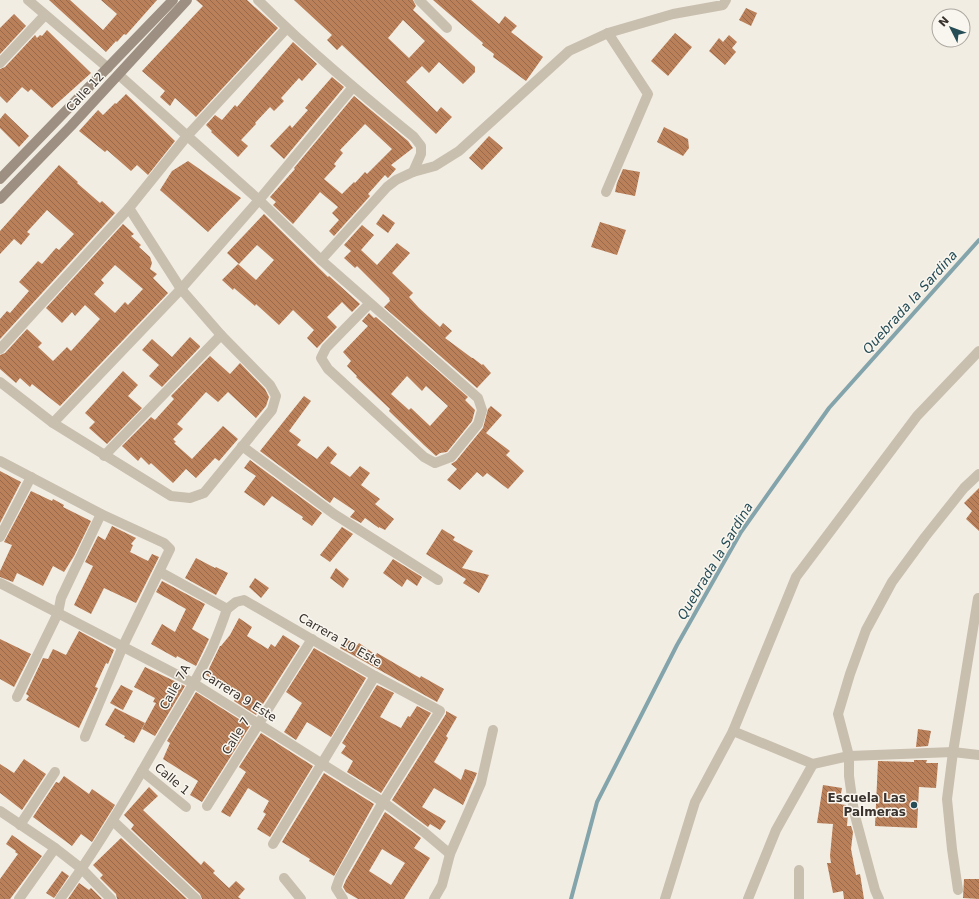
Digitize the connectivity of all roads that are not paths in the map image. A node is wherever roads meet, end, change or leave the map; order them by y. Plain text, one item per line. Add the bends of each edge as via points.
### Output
1 (173, 0) edge
2 (187, 0) edge
3 (258, 0) edge
4 (419, 0) edge
5 (726, 0) edge
6 (34, 2) edge
7 (45, 15) junction
8 (447, 28) dead end
9 (286, 29) junction
10 (608, 33) junction
11 (0, 63) edge
12 (108, 68) junction
13 (119, 75) junction
14 (353, 87) junction
15 (187, 136) junction
16 (413, 172) junction
17 (1, 175) edge
18 (606, 192) dead end
19 (0, 199) edge
20 (259, 200) junction
21 (129, 208) junction
22 (321, 260) junction
23 (181, 289) junction
24 (370, 303) junction
25 (221, 335) junction
26 (0, 349) edge
27 (979, 351) edge
28 (0, 382) edge
29 (53, 423) junction
30 (242, 446) junction
31 (104, 456) junction
32 (0, 461) edge
33 (979, 474) edge
34 (31, 477) junction
35 (102, 514) junction
36 (0, 536) edge
37 (160, 572) junction
38 (438, 580) dead end
39 (0, 583) edge
40 (978, 598) edge
41 (227, 609) junction
42 (58, 613) junction
43 (312, 639) junction
44 (123, 646) junction
45 (375, 676) junction
46 (193, 683) junction
47 (17, 697) dead end
48 (259, 724) junction
49 (493, 730) dead end
50 (733, 731) junction
51 (85, 737) dead end
52 (953, 752) junction
53 (979, 755) edge
54 (849, 756) junction
55 (322, 763) junction
56 (813, 764) junction
57 (55, 772) dead end
58 (141, 773) junction
59 (383, 802) junction
60 (207, 806) dead end
61 (186, 808) dead end
62 (0, 811) edge
63 (114, 821) junction
64 (20, 825) junction
65 (273, 844) dead end
66 (55, 848) junction
67 (450, 854) junction
68 (82, 869) junction
69 (799, 870) dead end
70 (284, 878) dead end
71 (958, 890) dead end
72 (19, 899) edge
73 (60, 899) edge
74 (111, 899) edge
75 (196, 899) edge
76 (301, 899) edge
77 (343, 899) edge
78 (434, 899) edge
79 (665, 899) edge
80 (748, 899) edge
81 (799, 899) edge
82 (879, 899) edge

1 - 12 main road, Calle 12
2 - 13 main road, Calle 12
3 - 9 street
4 - 8 street
5 - 10 street via 723,5 673,14
6 - 7 street
7 - 11 street
7 - 12 street
9 - 14 street
9 - 15 street
10 - 16 street via 568,51 459,151 435,166
10 - 18 street via 648,94
12 - 17 main road, Calle 12
13 - 15 street
13 - 19 main road, Calle 12
14 - 16 street via 422,146
14 - 20 street
15 - 20 street
15 - 21 street
16 - 22 street via 387,187
20 - 22 street
20 - 23 street
21 - 23 street
21 - 26 street
22 - 24 street
23 - 25 street
23 - 29 street
24 - 24 street via 478,398 482,410 478,424 451,457 435,463 424,457 328,370 321,358 326,348
25 - 30 street via 270,385 276,396 272,410
25 - 31 street
27 - 50 street via 917,416 796,578
28 - 29 street
29 - 31 street
30 - 31 street via 204,493 190,498 172,496
30 - 38 street via 334,514
32 - 34 street
33 - 54 street via 964,488 892,582 866,630 838,714
34 - 35 street
34 - 36 street
35 - 37 street via 164,543 170,549
35 - 42 street via 61,598
37 - 41 street
37 - 44 street
39 - 42 street, Carrera 9 Este
40 - 52 street
41 - 43 street, Carrera 10 Este via 244,600
41 - 46 street, Calle 7A via 213,646
42 - 44 street, Carrera 9 Este
42 - 47 street
43 - 45 street, Carrera 10 Este
43 - 48 street, Calle 7
44 - 46 street, Carrera 9 Este
44 - 51 street
45 - 55 street
45 - 59 street, Carrera 10 Este via 440,711
46 - 48 street, Carrera 9 Este
46 - 58 street, Calle 7A
48 - 55 street, Carrera 9 Este
48 - 60 street, Calle 7
49 - 67 street via 481,784
50 - 56 street
50 - 79 street via 694,802
52 - 53 street
52 - 54 street
52 - 71 street via 947,799
54 - 56 street
54 - 82 street via 854,812
55 - 59 street, Carrera 9 Este
55 - 65 street
56 - 80 street via 776,830
57 - 64 street
58 - 61 street, Calle 1
58 - 63 street, Calle 7A
59 - 67 street, Carrera 9 Este
59 - 77 street via 340,877 336,888
62 - 64 street
63 - 68 street, Calle 7A
63 - 75 street
64 - 66 street
66 - 68 street
66 - 72 street
67 - 78 street via 442,885
68 - 73 street, Calle 7A
68 - 74 street
69 - 81 street
70 - 76 street

